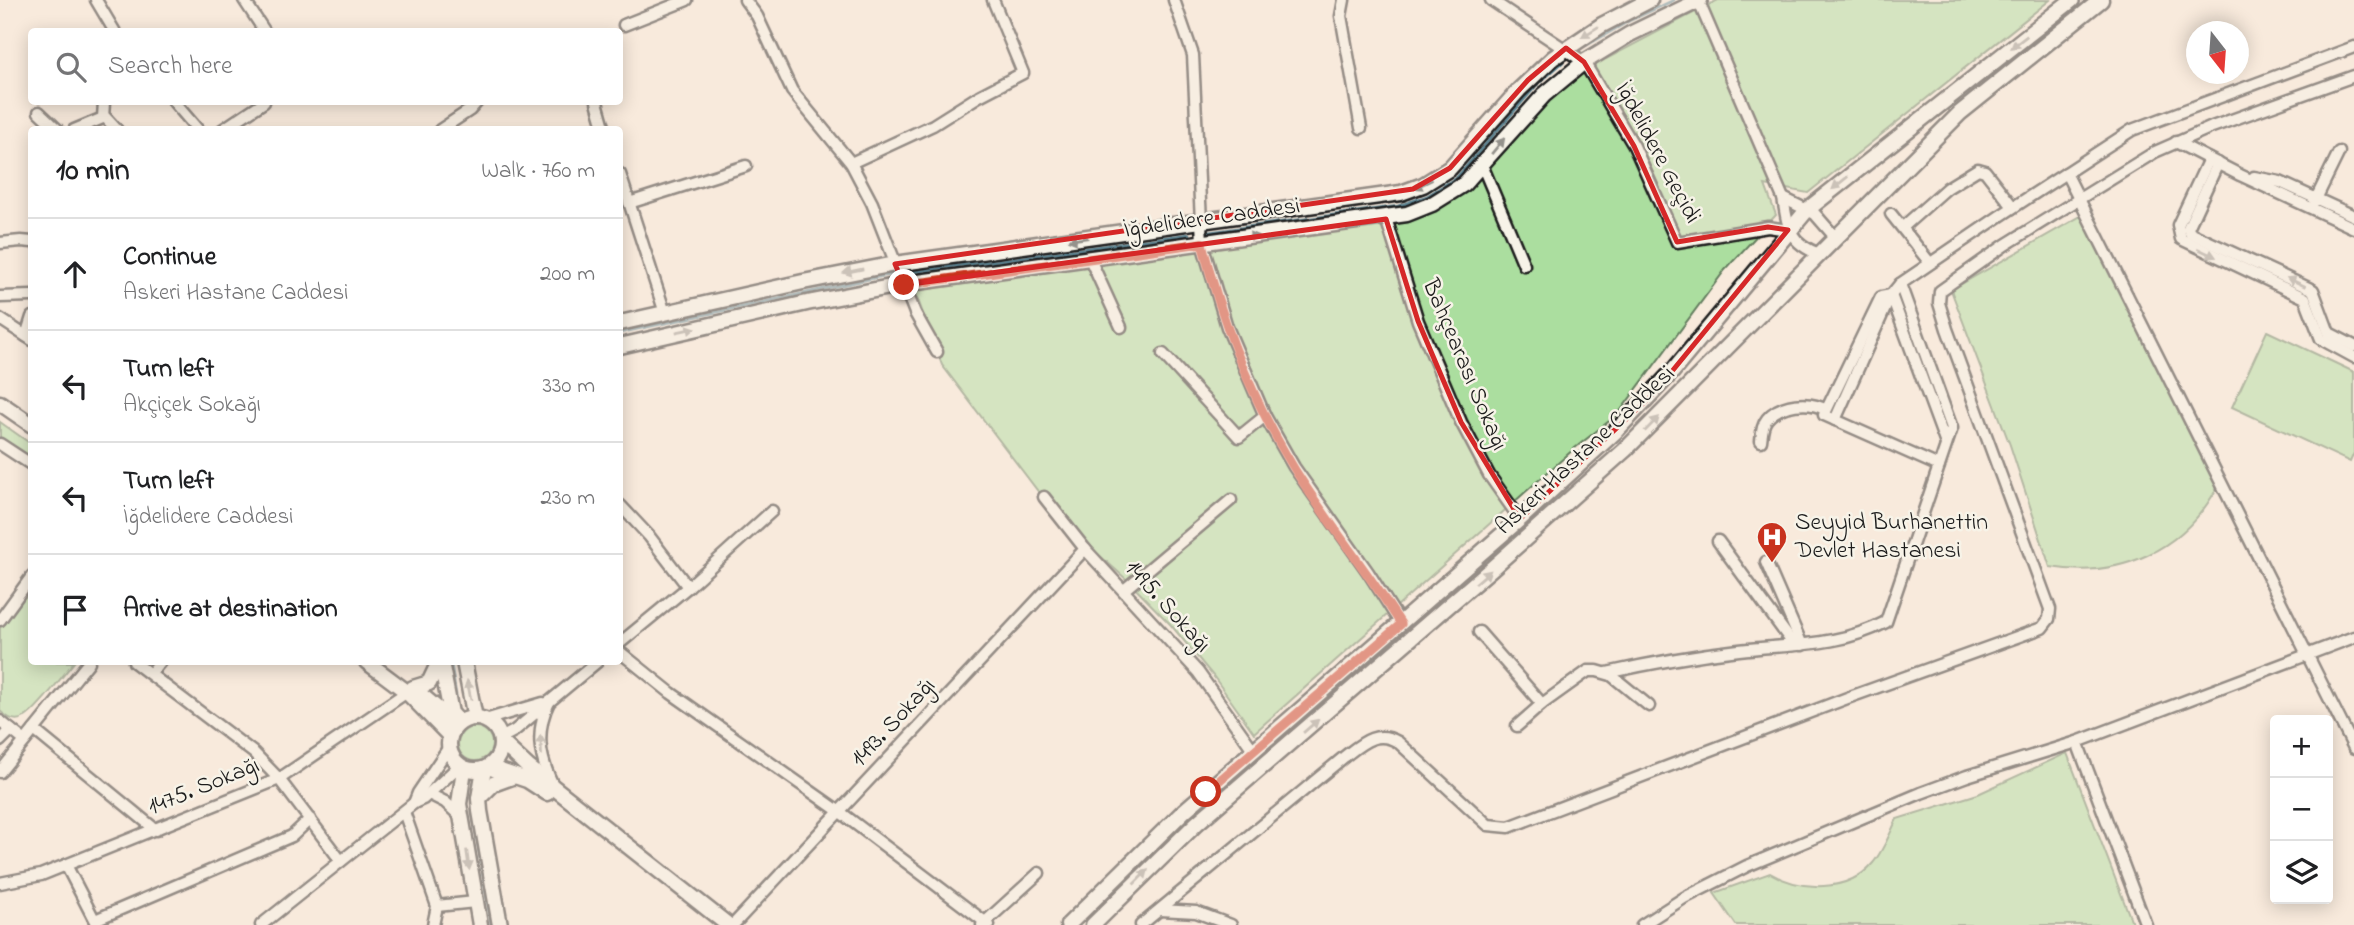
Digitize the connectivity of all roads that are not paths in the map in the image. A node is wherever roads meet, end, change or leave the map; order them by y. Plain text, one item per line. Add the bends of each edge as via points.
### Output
1 (96, 0) edge
2 (244, 0) edge
3 (687, 0) edge
4 (745, 0) edge
5 (993, 0) edge
6 (1174, 0) edge
7 (1344, 0) edge
8 (1491, 0) edge
9 (1650, 0) edge
10 (1699, 0) edge
11 (2072, 0) edge
12 (2101, 0) edge
13 (624, 25) dead end
14 (113, 28) edge
15 (262, 28) edge
16 (2354, 47) edge
17 (1566, 48) junction
18 (1584, 62) junction
19 (2354, 76) edge
20 (104, 105) edge
21 (177, 105) edge
22 (260, 105) edge
23 (474, 105) edge
24 (598, 105) edge
25 (39, 112) dead end
26 (103, 118) junction
27 (54, 126) edge
28 (84, 126) edge
29 (113, 126) edge
30 (195, 126) edge
31 (228, 126) edge
32 (446, 126) edge
33 (605, 126) edge
34 (1361, 128) dead end
35 (2176, 142) junction
36 (2339, 152) dead end
37 (2213, 161) junction
38 (851, 163) junction
39 (1482, 165) junction
40 (746, 166) dead end
41 (2066, 173) junction
42 (623, 184) edge
43 (1783, 198) junction
44 (2081, 199) junction
45 (629, 203) junction
46 (2314, 203) junction
47 (2013, 207) junction
48 (1807, 210) junction
49 (1891, 214) dead end
50 (2354, 216) edge
51 (1386, 218) junction
52 (1199, 222) junction
53 (1903, 227) junction
54 (2354, 228) edge
55 (1788, 230) junction
56 (1835, 237) junction
57 (0, 240) edge
58 (28, 242) edge
59 (1202, 243) junction
60 (1819, 254) junction
61 (1090, 260) junction
62 (1930, 263) junction
63 (895, 264) junction
64 (1524, 265) dead end
65 (1900, 284) junction
66 (904, 285) junction
67 (1891, 295) junction
68 (28, 296) edge
69 (0, 298) edge
70 (664, 313) junction
71 (0, 319) edge
72 (623, 322) edge
73 (1121, 327) dead end
74 (28, 337) edge
75 (623, 345) edge
76 (2354, 346) edge
77 (937, 352) dead end
78 (1163, 354) dead end
79 (2354, 357) edge
80 (0, 403) edge
81 (1826, 410) junction
82 (1265, 416) junction
83 (1835, 420) junction
84 (28, 422) edge
85 (1761, 441) dead end
86 (0, 444) edge
87 (1946, 444) junction
88 (28, 462) edge
89 (1939, 466) junction
90 (1044, 497) dead end
91 (1231, 500) dead end
92 (623, 508) edge
93 (772, 511) dead end
94 (1520, 519) junction
95 (1718, 541) dead end
96 (1085, 549) junction
97 (1766, 562) dead end
98 (28, 581) edge
99 (688, 587) junction
100 (1124, 590) junction
101 (1, 618) edge
102 (1401, 624) junction
103 (1479, 632) dead end
104 (2354, 637) edge
105 (623, 641) edge
106 (1798, 645) junction
107 (623, 654) edge
108 (2308, 654) junction
109 (87, 665) edge
110 (139, 665) edge
111 (158, 665) edge
112 (438, 665) edge
113 (441, 665) edge
114 (465, 665) edge
115 (593, 665) edge
116 (373, 666) edge
117 (151, 673) junction
118 (1606, 673) junction
119 (410, 690) junction
120 (550, 700) junction
121 (1542, 704) junction
122 (1649, 706) dead end
123 (480, 719) junction
124 (0, 722) edge
125 (1517, 726) dead end
126 (11, 730) junction
127 (34, 730) junction
128 (454, 733) junction
129 (501, 740) junction
130 (0, 741) edge
131 (24, 741) junction
132 (2077, 742) junction
133 (2354, 748) edge
134 (1254, 751) junction
135 (462, 767) junction
136 (486, 768) junction
137 (0, 772) edge
138 (515, 776) junction
139 (279, 779) junction
140 (555, 788) junction
141 (429, 794) junction
142 (479, 798) junction
143 (414, 803) junction
144 (404, 812) junction
145 (840, 812) junction
146 (580, 813) junction
147 (461, 817) junction
148 (310, 819) junction
149 (156, 830) junction
150 (341, 861) junction
151 (66, 865) junction
152 (1039, 873) dead end
153 (0, 883) edge
154 (475, 902) junction
155 (437, 906) junction
156 (1159, 910) junction
157 (96, 922) edge
158 (1146, 923) edge
159 (985, 924) edge
160 (261, 925) edge
161 (433, 925) edge
162 (480, 925) edge
163 (500, 925) edge
164 (714, 925) edge
165 (731, 925) edge
166 (1068, 925) edge
167 (1093, 925) edge
168 (1231, 925) edge
169 (1642, 925) edge
170 (2146, 925) edge

1 - 14 street
2 - 15 street
3 - 13 street
4 - 38 street via 792,91
5 - 38 street via 1023,73 933,125
6 - 52 street via 1193,55
7 - 34 street via 1341,16
8 - 17 street
9 -> 17 street, İğdelidere Caddesi
10 - 18 street, İğdelidere Caddesi
10 - 43 street
11 -> 48 street, Askeri Hastane Caddesi
12 - 56 street, Askeri Hastane Caddesi via 1960,113
16 - 41 street via 2132,130
17 - 18 street
17 -> 52 street, İğdelidere Caddesi via 1528,80 1450,168 1423,185 1388,196
39 -> 18 street, İğdelidere Caddesi via 1544,95
18 - 55 street, İğdelidere Geçidi via 1634,146 1677,242 1768,227
19 - 35 street
20 - 26 street
21 - 30 street
22 - 31 street
23 - 32 street
24 - 33 street
25 - 27 street
26 - 28 street
26 - 29 street
35 - 37 street
35 - 44 street
36 - 46 street
37 - 46 street via 2241,175 2280,181
76 -> 37 street via 2329,333 2314,290 2190,233
37 -> 79 street via 2178,225 2182,239 2305,298 2321,339
38 - 63 street
39 - 51 street, İğdelidere Caddesi via 1444,198
39 - 64 street
40 - 45 street
41 - 44 street
41 - 47 street
42 - 45 street
43 - 48 street
43 - 55 street
44 - 108 street
44 - 156 street via 1975,265 1943,288 1938,297 2048,604 2049,619 2042,628 1509,827 1488,825 1398,742 1374,737
45 - 70 street
46 - 50 street
46 - 54 street
47 - 53 street via 1978,169 1947,188
47 - 62 street
48 - 55 street, Askeri Hastane Caddesi
48 - 56 street via 1821,218
49 - 53 street
59 -> 51 street, İğdelidere Caddesi
51 - 94 street, Bahçearası Sokağı via 1415,314 1466,432
52 - 59 street
52 -> 63 street, İğdelidere Caddesi
53 - 62 street
55 - 60 street via 1802,247
55 - 94 street, Askeri Hastane Caddesi via 1655,392
56 - 60 street, Askeri Hastane Caddesi
57 - 58 street
59 - 61 street, İğdelidere Caddesi
59 - 82 street via 1227,327
167 -> 60 street, Askeri Hastane Caddesi via 1188,832 1625,450
61 - 66 street, İğdelidere Caddesi
61 - 73 street
62 - 65 street
63 - 66 street
63 -> 70 street, İğdelidere Caddesi
65 - 67 street
65 - 87 street via 1952,428
75 -> 66 street, İğdelidere Caddesi
66 - 77 street
67 - 81 street via 1881,297
67 - 83 street
67 - 87 street
68 - 69 street
70 - 72 street, İğdelidere Caddesi
71 - 74 street
78 - 82 street via 1238,438
80 - 84 street
81 - 83 street via 1824,415
81 - 85 street via 1809,403 1781,410 1767,419
82 - 102 street via 1307,488
83 - 89 street
86 - 88 street
87 - 89 street
89 - 106 street via 1886,622 1845,639
90 - 96 street, 1495. Sokağı
91 - 100 street
92 - 99 street
93 - 99 street
94 - 102 street, Askeri Hastane Caddesi
95 - 106 street
96 - 100 street, 1495. Sokağı
96 - 145 street, 1493. Sokağı
97 - 106 street
98 - 101 street
99 - 105 street
100 - 134 street, 1495. Sokağı via 1198,672
102 - 134 street, Askeri Hastane Caddesi
103 - 121 street
104 - 108 street
106 - 118 street via 1709,654
107 - 145 street
108 - 132 street
108 - 133 street
109 - 127 street
110 - 117 street
111 - 117 street
112 - 119 street via 429,684
113 - 128 street
123 -> 114 street
115 - 120 street
116 - 119 street
117 - 139 street via 254,753
118 - 121 street via 1583,673
118 - 122 street
119 - 128 street
119 - 139 street, 1475. Sokağı
120 - 123 street
120 - 129 street
140 -> 120 street via 540,747 540,729
121 - 125 street
123 - 128 street
123 - 129 street via 493,725
124 - 126 street
126 - 130 street
126 - 131 street
127 - 131 street
127 - 149 street
128 - 135 street via 452,757
128 - 143 street
129 - 136 street via 498,757
129 - 140 street
131 - 137 street
132 - 169 street via 1944,785 1782,850 1699,889
132 - 170 street
134 - 166 street, Askeri Hastane Caddesi via 1163,830
135 - 136 street
135 - 141 street
135 - 147 street
136 - 138 street
136 - 142 street
138 - 142 street via 493,784
138 - 146 street
139 - 148 street
139 - 149 street, 1475. Sokağı
140 - 146 street
141 - 143 street
141 - 147 street
142 - 163 street
143 - 144 street
144 - 150 street
144 - 155 street
145 - 159 street
145 - 165 street, 1493. Sokağı
146 - 164 street
146 - 165 street
147 -> 154 street
148 - 150 street
148 - 157 street via 292,836
149 - 151 street, 1475. Sokağı
150 - 160 street
151 - 153 street, 1475. Sokağı
151 - 157 street
152 - 159 street
154 - 155 street
154 - 162 street
155 - 161 street
156 - 158 street
156 - 168 street via 1196,912

